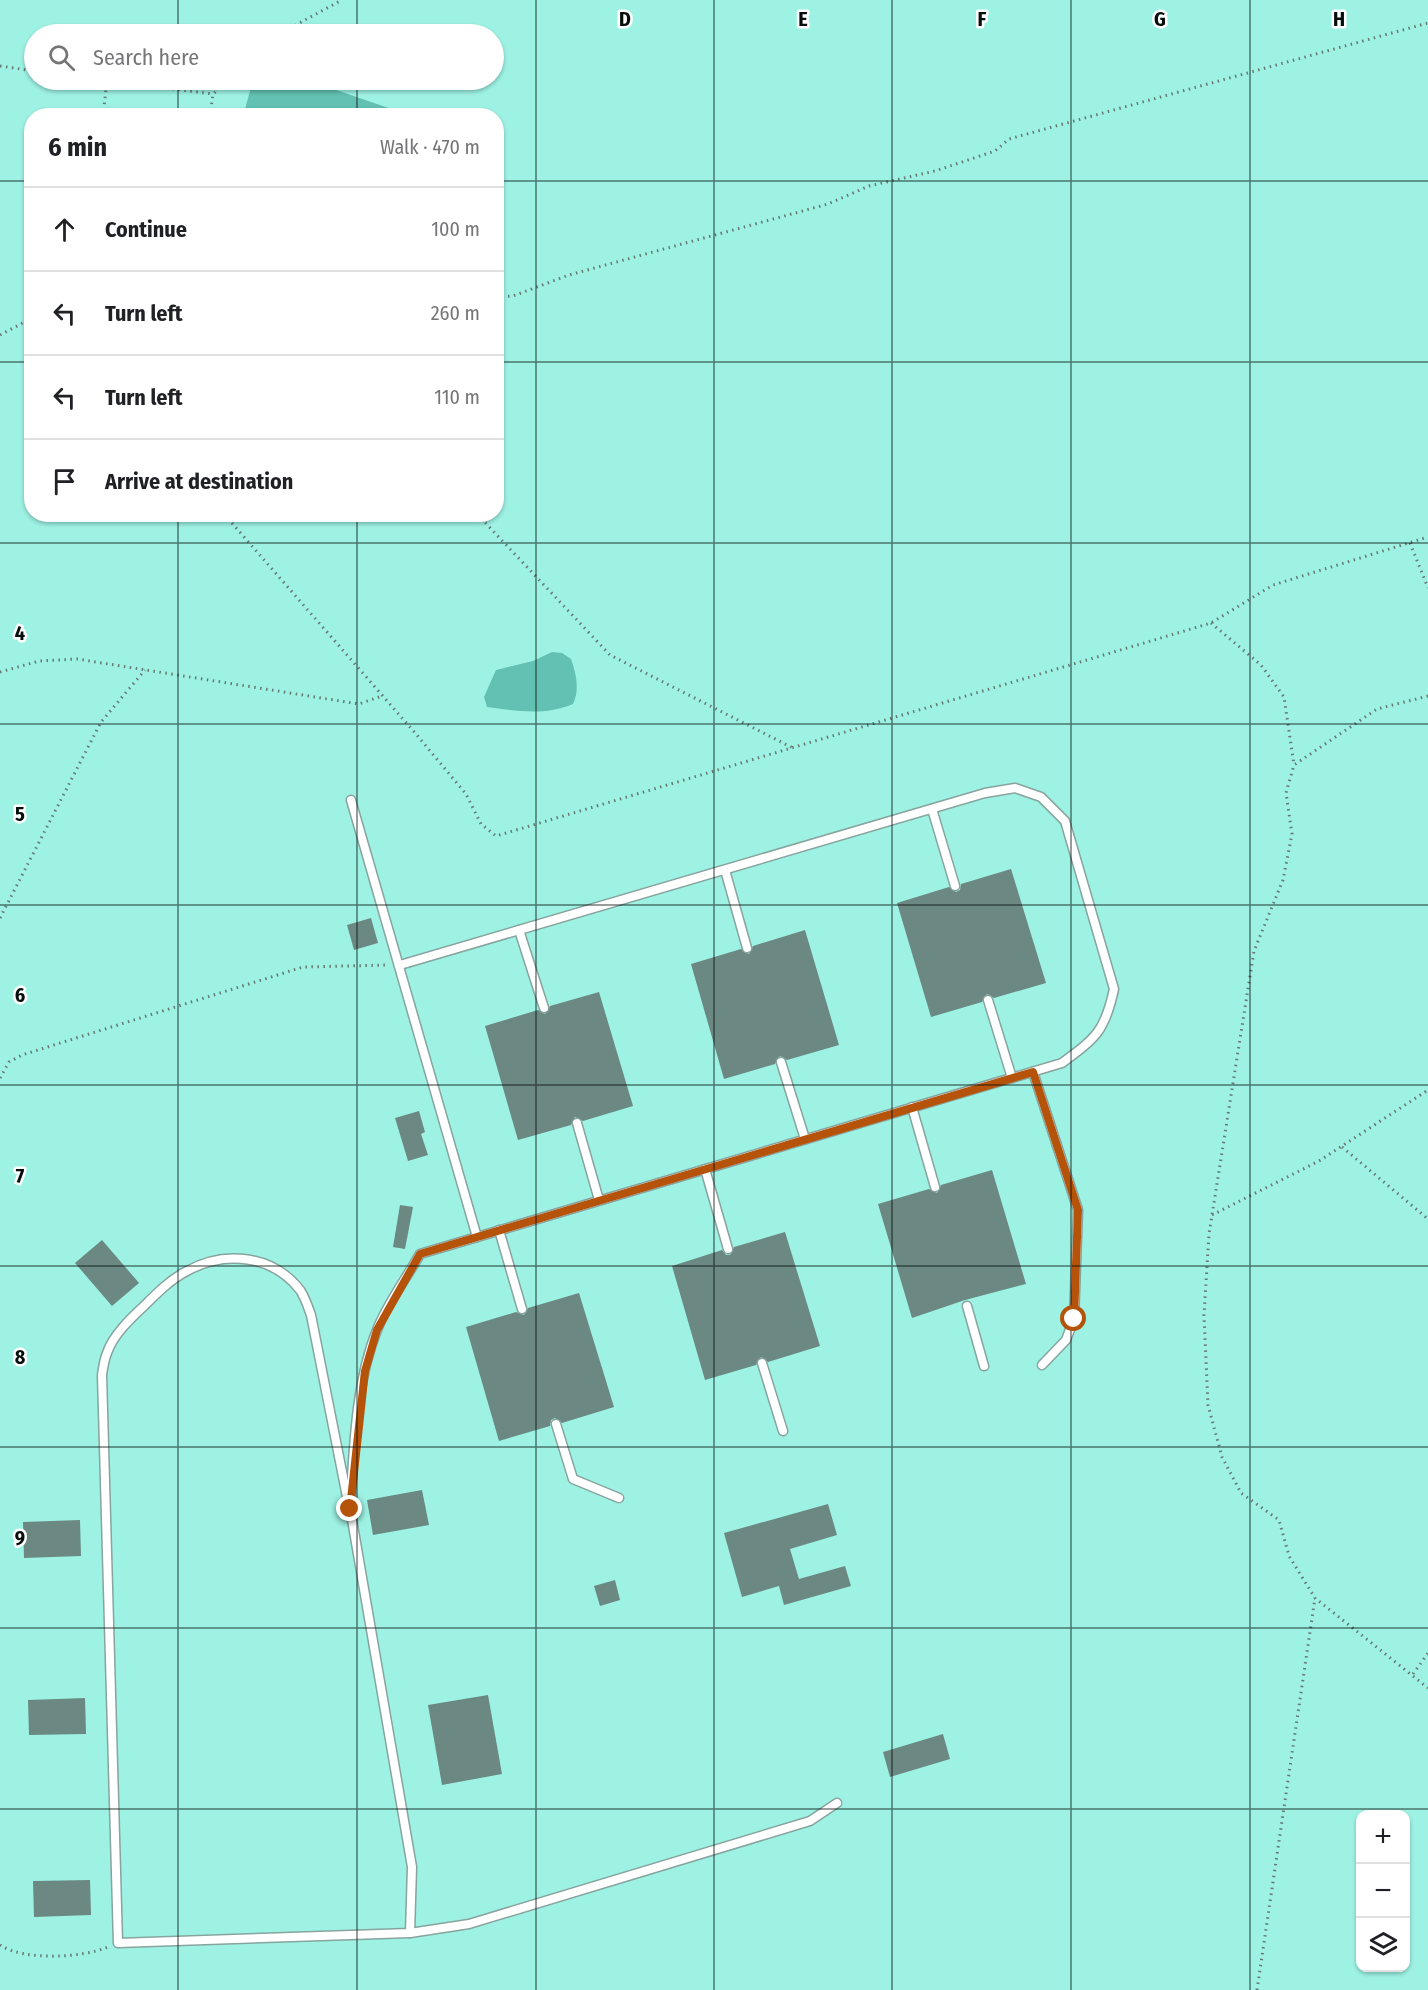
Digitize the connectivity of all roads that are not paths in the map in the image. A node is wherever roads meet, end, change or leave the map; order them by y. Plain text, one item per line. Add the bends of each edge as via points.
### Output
1 (351, 800) dead end
2 (932, 809) junction
3 (725, 870) junction
4 (955, 886) dead end
5 (519, 930) junction
6 (747, 948) dead end
7 (400, 965) junction
8 (988, 1000) dead end
9 (544, 1008) dead end
10 (781, 1062) dead end
11 (1033, 1072) junction
12 (1012, 1078) junction
13 (912, 1107) junction
14 (577, 1123) dead end
15 (805, 1139) junction
16 (705, 1169) junction
17 (936, 1187) dead end
18 (598, 1200) junction
19 (499, 1230) junction
20 (477, 1237) junction
21 (728, 1249) dead end
22 (967, 1306) dead end
23 (522, 1309) dead end
24 (762, 1363) dead end
25 (1042, 1365) dead end
26 (984, 1366) dead end
27 (556, 1424) dead end
28 (783, 1431) dead end
29 (619, 1498) dead end
30 (350, 1509) junction
31 (837, 1803) dead end
32 (410, 1933) junction

1 - 7 lane
2 - 3 lane
2 - 4 lane
2 - 11 lane via 1015,788 1041,797 1065,821 1114,988 1108,1016 1092,1041 1062,1063
3 - 5 lane
3 - 6 lane
5 - 7 lane
5 - 9 lane
7 - 20 lane
8 - 12 lane
10 - 15 lane
11 - 12 lane
11 - 25 lane via 1078,1210 1074,1319 1066,1340
12 - 13 lane
13 - 15 lane
13 - 17 lane
14 - 18 lane
15 - 16 lane
16 - 18 lane
16 - 21 lane
18 - 19 lane
19 - 20 lane
19 - 23 lane
20 - 30 lane via 420,1254 377,1330 365,1371
22 - 26 lane
24 - 28 lane
27 - 29 lane via 573,1479
30 - 32 lane via 412,1868
30 - 32 lane via 311,1315 302,1292 285,1274 262,1262 240,1257 213,1260 187,1271 129,1320 107,1351 102,1375 118,1943
31 - 32 lane via 821,1816 799,1825 469,1924

